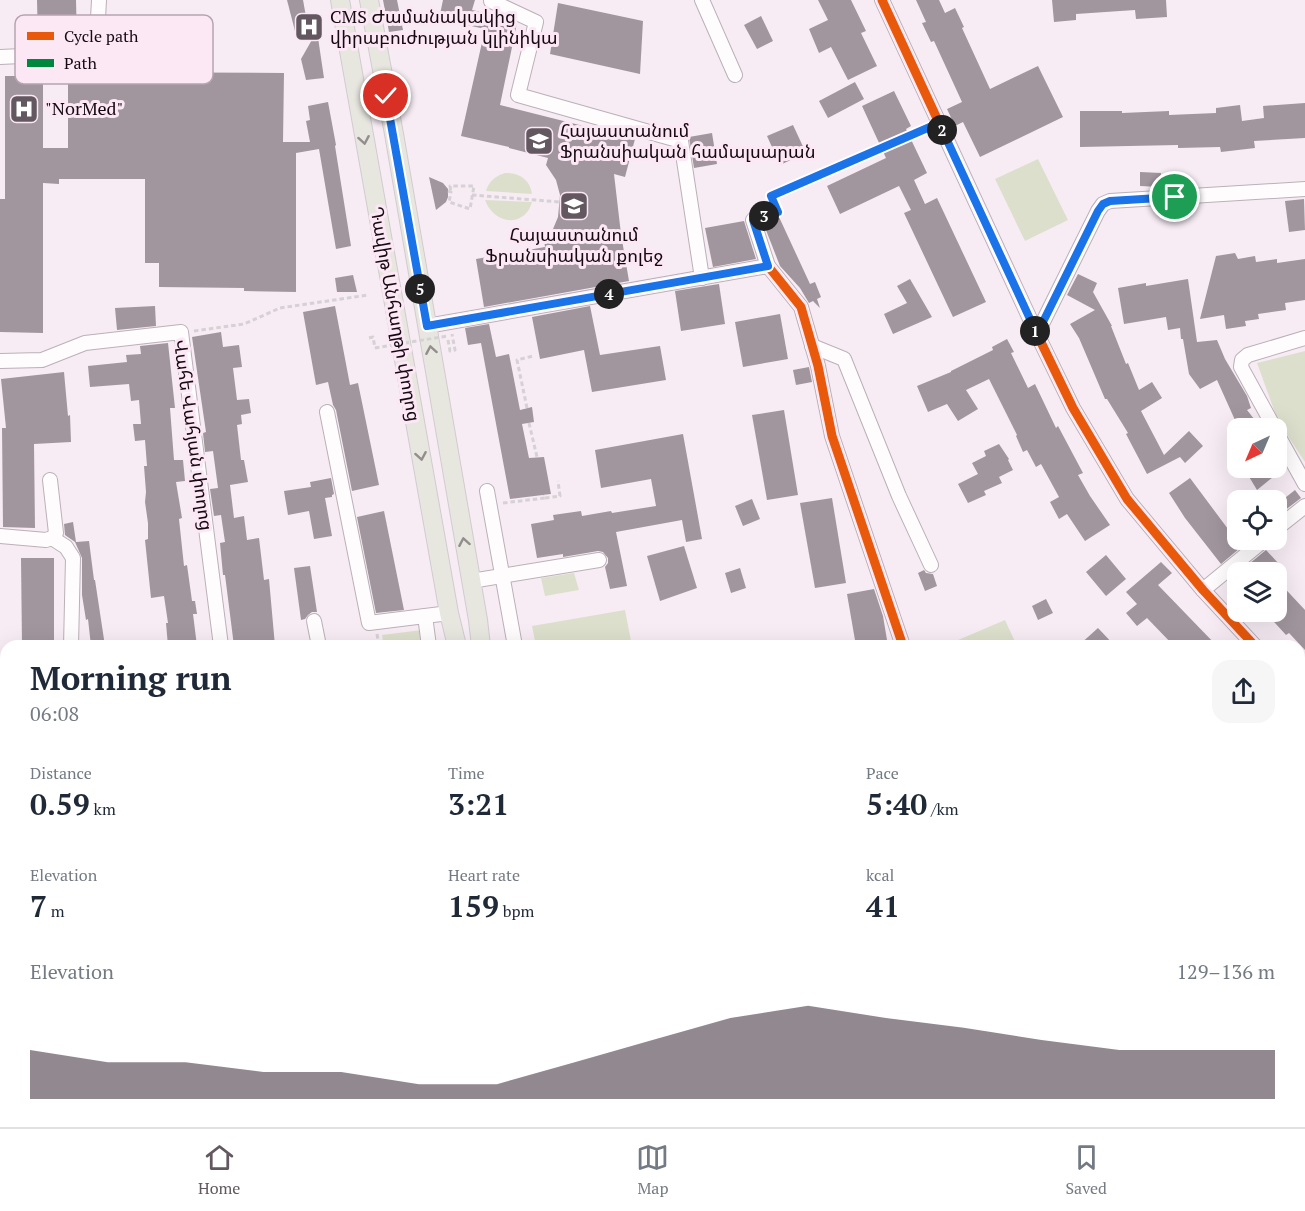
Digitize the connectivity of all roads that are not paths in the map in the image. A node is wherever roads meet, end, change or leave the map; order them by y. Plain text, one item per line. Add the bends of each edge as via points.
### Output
1 (99, 0) edge
2 (340, 0) edge
3 (369, 0) edge
4 (491, 0) edge
5 (702, 0) edge
6 (882, 0) edge
7 (98, 15) edge
8 (15, 56) edge
9 (0, 57) edge
10 (735, 75) dead end
11 (1305, 189) edge
12 (753, 220) road end
13 (768, 266) junction
14 (702, 278) junction
15 (427, 326) junction
16 (1037, 334) junction
17 (1305, 338) edge
18 (812, 346) junction
19 (0, 361) edge
20 (327, 412) dead end
21 (1269, 418) edge
22 (1287, 450) edge
23 (50, 480) dead end
24 (1305, 484) edge
25 (488, 498) road end
26 (1305, 506) edge
27 (1287, 520) edge
28 (0, 536) edge
29 (52, 538) junction
30 (1251, 550) edge
31 (599, 560) dead end
32 (931, 565) dead end
33 (502, 576) junction
34 (471, 581) junction
35 (1203, 590) junction
36 (424, 616) junction
37 (450, 620) junction
38 (478, 620) junction
39 (314, 621) dead end
40 (71, 640) edge
41 (220, 640) edge
42 (318, 640) edge
43 (428, 640) edge
44 (449, 640) edge
45 (455, 640) edge
46 (480, 640) edge
47 (487, 640) edge
48 (514, 640) edge
49 (901, 640) edge
50 (1249, 640) edge

1 - 7 street
2 -> 37 main road, Դավիթ Անհաղթի փողոց
3 - 15 main road, Դավիթ Անհաղթի փողոց
4 - 14 street via 536,22 518,95 681,141
5 - 10 street
6 - 16 street
8 - 9 street
11 - 16 street via 1103,204
12 - 13 street
13 - 14 street
13 - 18 street via 801,308
14 - 15 street
34 -> 15 main road, Դավիթ Անհաղթի փողոց
16 - 35 street via 1073,408 1127,499
17 - 21 street via 1242,360 1241,367
18 - 32 street via 844,359
18 - 49 street via 832,436
19 - 41 street, Վահե Վահյան փողոց via 42,360 85,343 181,332
20 - 36 street via 369,623
22 - 24 street
23 - 29 street via 56,533
25 - 33 street
26 - 27 street
28 - 29 street
29 - 40 street via 73,558
30 - 35 street
31 - 33 street
33 - 34 street
33 - 48 street
34 - 38 main road, Դավիթ Անհաղթի փողոց
35 - 50 street
36 - 37 street
36 - 43 street
37 - 44 main road, Դավիթ Անհաղթի փողոց
37 - 45 main road, Դավիթ Անհաղթի փողոց
38 - 46 main road, Դավիթ Անհաղթի փողոց
38 - 47 main road, Դավիթ Անհաղթի փողոց
39 - 42 street

